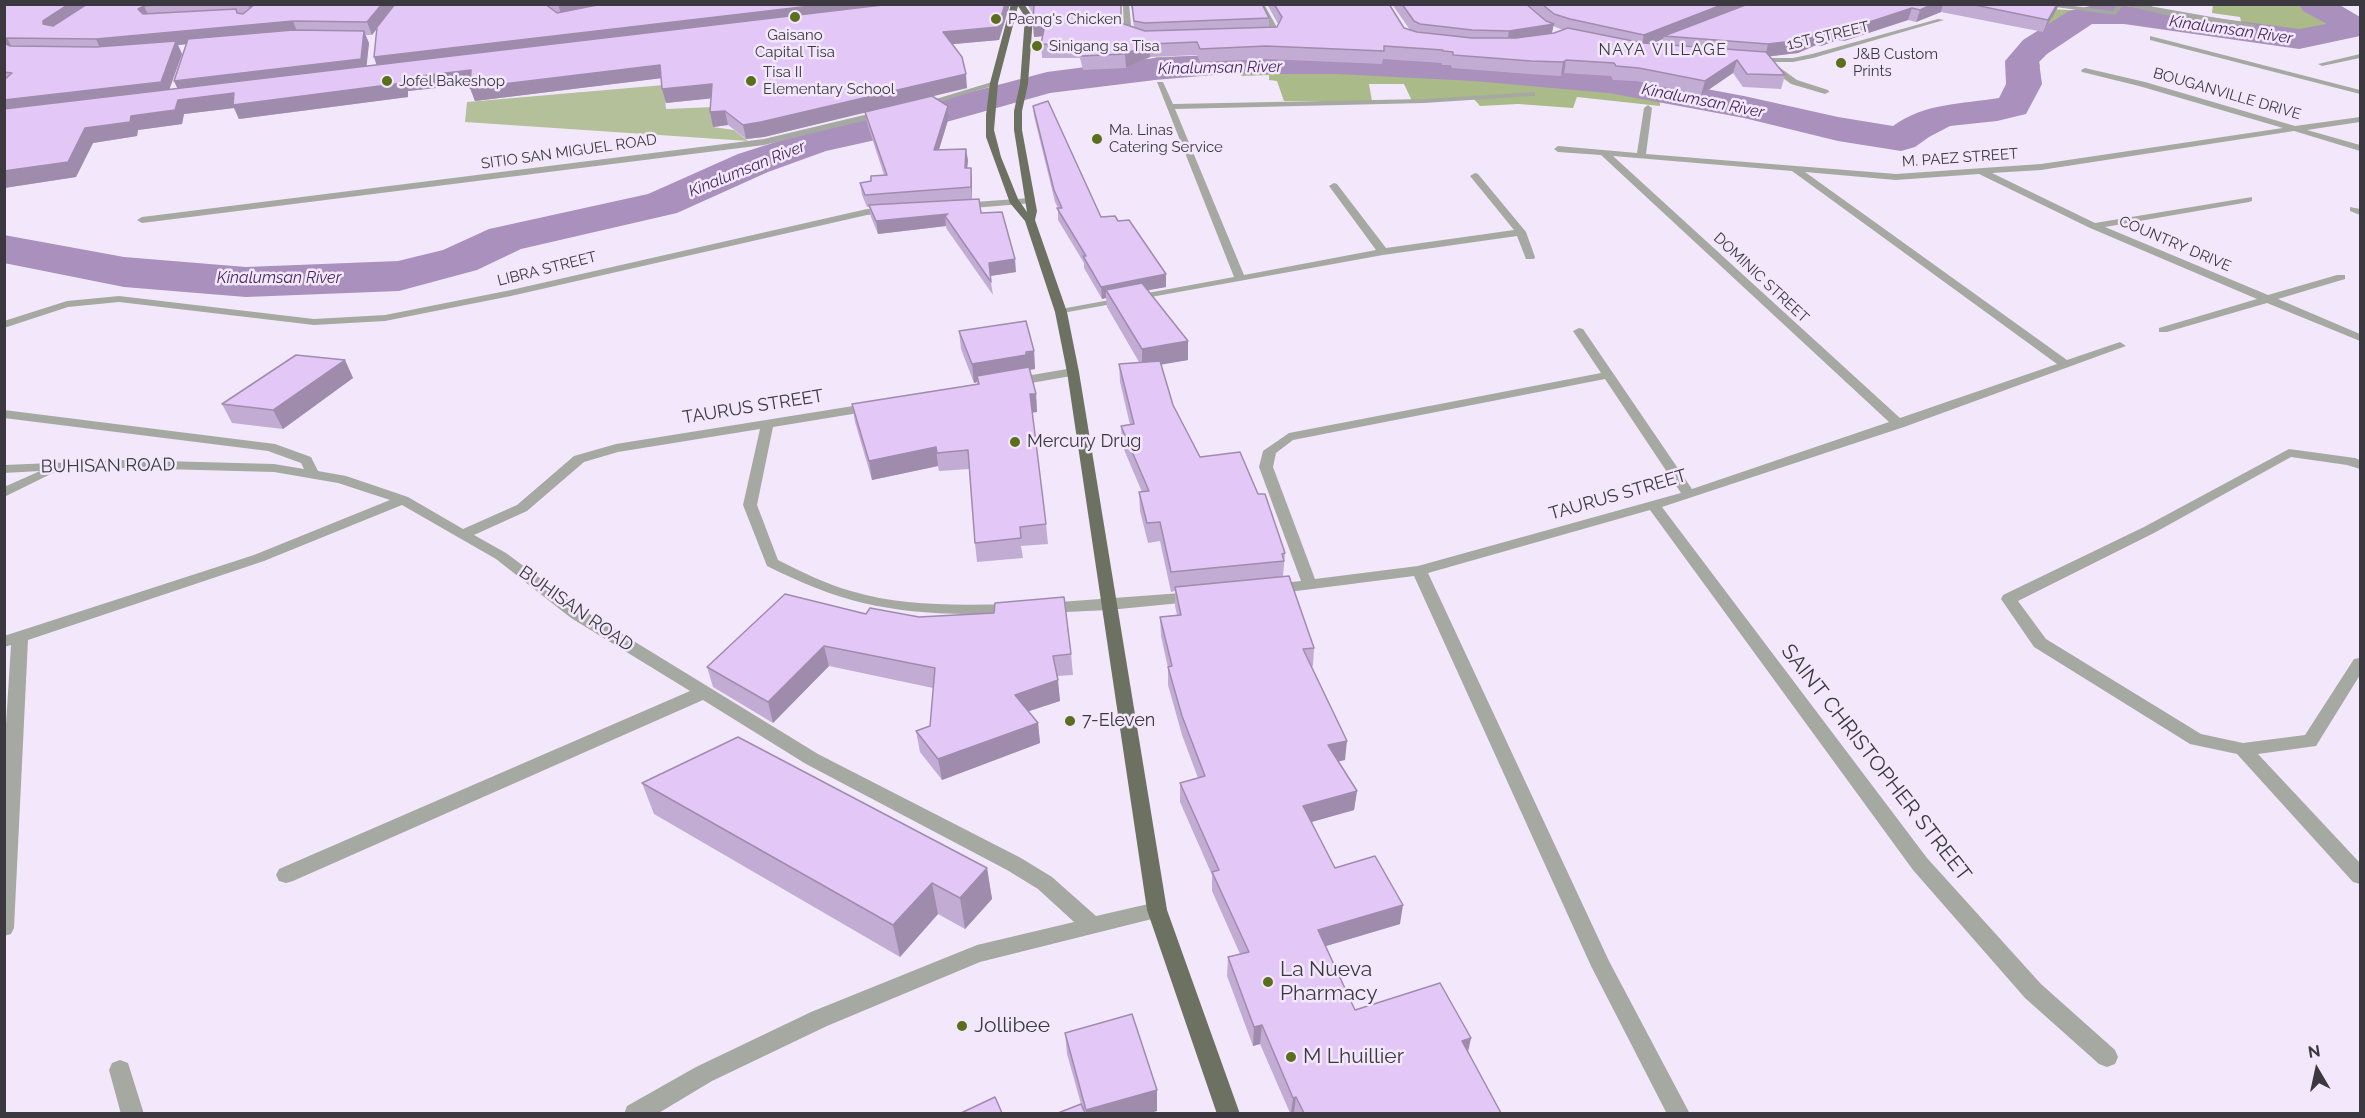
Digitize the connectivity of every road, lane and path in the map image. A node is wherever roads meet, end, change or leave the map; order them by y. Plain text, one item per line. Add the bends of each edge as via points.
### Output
1 (1015, 4) edge
2 (1020, 4) edge
3 (1126, 4) edge
4 (1260, 4) edge
5 (2036, 4) edge
6 (2121, 4) edge
7 (2127, 4) edge
8 (1940, 20) dead end
9 (2253, 25) dead end
10 (1252, 37) edge
11 (2153, 38) dead end
12 (1144, 40) edge
13 (2361, 56) edge
14 (1742, 59) edge
15 (1765, 61) junction
16 (2322, 64) dead end
17 (2085, 70) dead end
18 (1160, 84) dead end
19 (995, 86) junction
20 (1825, 92) dead end
21 (2361, 92) edge
22 (1532, 94) dead end
23 (914, 106) edge
24 (1170, 108) junction
25 (1647, 108) dead end
26 (891, 112) edge
27 (2361, 119) edge
28 (2301, 129) junction
29 (2361, 148) edge
30 (1558, 149) dead end
31 (1604, 153) junction
32 (1641, 157) junction
33 (1796, 169) junction
34 (1982, 172) junction
35 (1475, 176) dead end
36 (1334, 186) dead end
37 (2249, 199) dead end
38 (1030, 201) junction
39 (1015, 202) junction
40 (947, 207) edge
41 (901, 210) edge
42 (142, 220) dead end
43 (1030, 220) junction
44 (2094, 226) junction
45 (1521, 232) junction
46 (1383, 252) junction
47 (1530, 257) dead end
48 (2341, 277) dead end
49 (1240, 279) junction
50 (2270, 300) junction
51 (1061, 312) junction
52 (4, 325) edge
53 (2163, 330) dead end
54 (1579, 331) dead end
55 (2361, 338) edge
56 (2120, 346) dead end
57 (2066, 365) junction
58 (1073, 372) junction
59 (1608, 375) junction
60 (1002, 384) edge
61 (885, 405) edge
62 (4, 414) edge
63 (1899, 424) junction
64 (767, 425) junction
65 (62, 465) junction
66 (2361, 465) edge
67 (4, 469) edge
68 (313, 474) junction
69 (4, 494) edge
70 (1689, 495) junction
71 (403, 500) junction
72 (1653, 505) junction
73 (462, 535) junction
74 (1419, 571) junction
75 (1310, 585) junction
76 (1262, 590) edge
77 (1215, 595) edge
78 (1109, 605) junction
79 (12, 640) edge
80 (2361, 663) edge
81 (702, 693) junction
82 (2242, 749) junction
83 (286, 875) dead end
84 (2361, 876) edge
85 (1156, 910) junction
86 (1092, 925) junction
87 (4, 928) edge
88 (2107, 1057) dead end
89 (120, 1070) dead end
90 (133, 1113) edge
91 (635, 1113) edge
92 (1229, 1113) edge
93 (1679, 1113) edge

1 - 19 main road
2 - 38 main road via 1029,17 1018,130
3 - 12 street via 1128,36
4 - 10 street via 1275,31 1273,35
5 - 6 street via 2115,13
7 - 9 street
8 - 15 street, 1ST STREET via 1813,56
11 - 21 street
13 - 16 street
14 - 15 street, 1ST STREET
15 - 20 street via 1794,82
17 - 28 street, BOUGANVILLE DRIVE
18 - 24 street
19 - 23 street
19 - 39 main road via 990,132
22 - 24 street
24 - 49 street
25 - 32 street
26 - 42 street, SITIO SAN MIGUEL ROAD via 764,142
27 - 28 street, M. PAEZ STREET
28 - 29 street, BOUGANVILLE DRIVE
28 - 34 street, M. PAEZ STREET via 2101,160
30 - 31 street, M. PAEZ STREET
31 - 32 street, M. PAEZ STREET
31 - 63 street, DOMINIC STREET
32 - 33 street, M. PAEZ STREET
33 - 34 street, M. PAEZ STREET via 1896,177
33 - 57 street
34 - 44 street, COUNTRY DRIVE
35 - 45 street
36 - 46 street
37 - 44 street
38 - 39 street
38 - 43 main road
39 - 40 street
39 - 43 main road via 1018,212
41 - 52 street, LIBRA STREET via 867,212 385,318 314,322 119,299 67,304
43 - 51 main road
44 - 50 street, COUNTRY DRIVE
45 - 46 street
45 - 47 street
46 - 49 street
48 - 50 street
49 - 51 street
50 - 53 street
50 - 55 street, COUNTRY DRIVE
51 - 58 main road
54 - 59 street
56 - 57 street, TAURUS STREET
57 - 63 street, TAURUS STREET
58 - 60 street
58 - 78 main road
59 - 70 street
59 - 75 street via 1289,437 1270,451 1266,467
61 - 64 street, TAURUS STREET
62 - 68 street via 270,447 306,460
63 - 70 street, TAURUS STREET
64 - 73 street, TAURUS STREET via 616,448 579,459 522,508
64 - 78 street via 750,505 772,563 856,598 942,610
65 - 67 street, BUHISAN ROAD
65 - 68 street, BUHISAN ROAD via 226,465
65 - 69 street
66 - 82 street via 2289,453 2149,530 2009,599 2040,643 2196,740
68 - 71 street, BUHISAN ROAD
70 - 72 street, TAURUS STREET
71 - 73 street, BUHISAN ROAD
71 - 79 street via 259,558
72 - 74 street, TAURUS STREET
72 - 88 street, SAINT CHRISTOPHER STREET via 1920,864 2033,991
73 - 81 street, BUHISAN ROAD via 501,556 577,614
74 - 75 street, TAURUS STREET
74 - 93 street via 1601,966
75 - 76 street, TAURUS STREET
77 - 78 street
78 - 85 main road
79 - 87 street
80 - 82 street via 2310,741
81 - 83 street
81 - 86 street, BUHISAN ROAD via 812,759 1014,864 1045,883
82 - 84 street
85 - 86 street
85 - 92 main road
86 - 91 street via 977,954 819,1018
89 - 90 street

